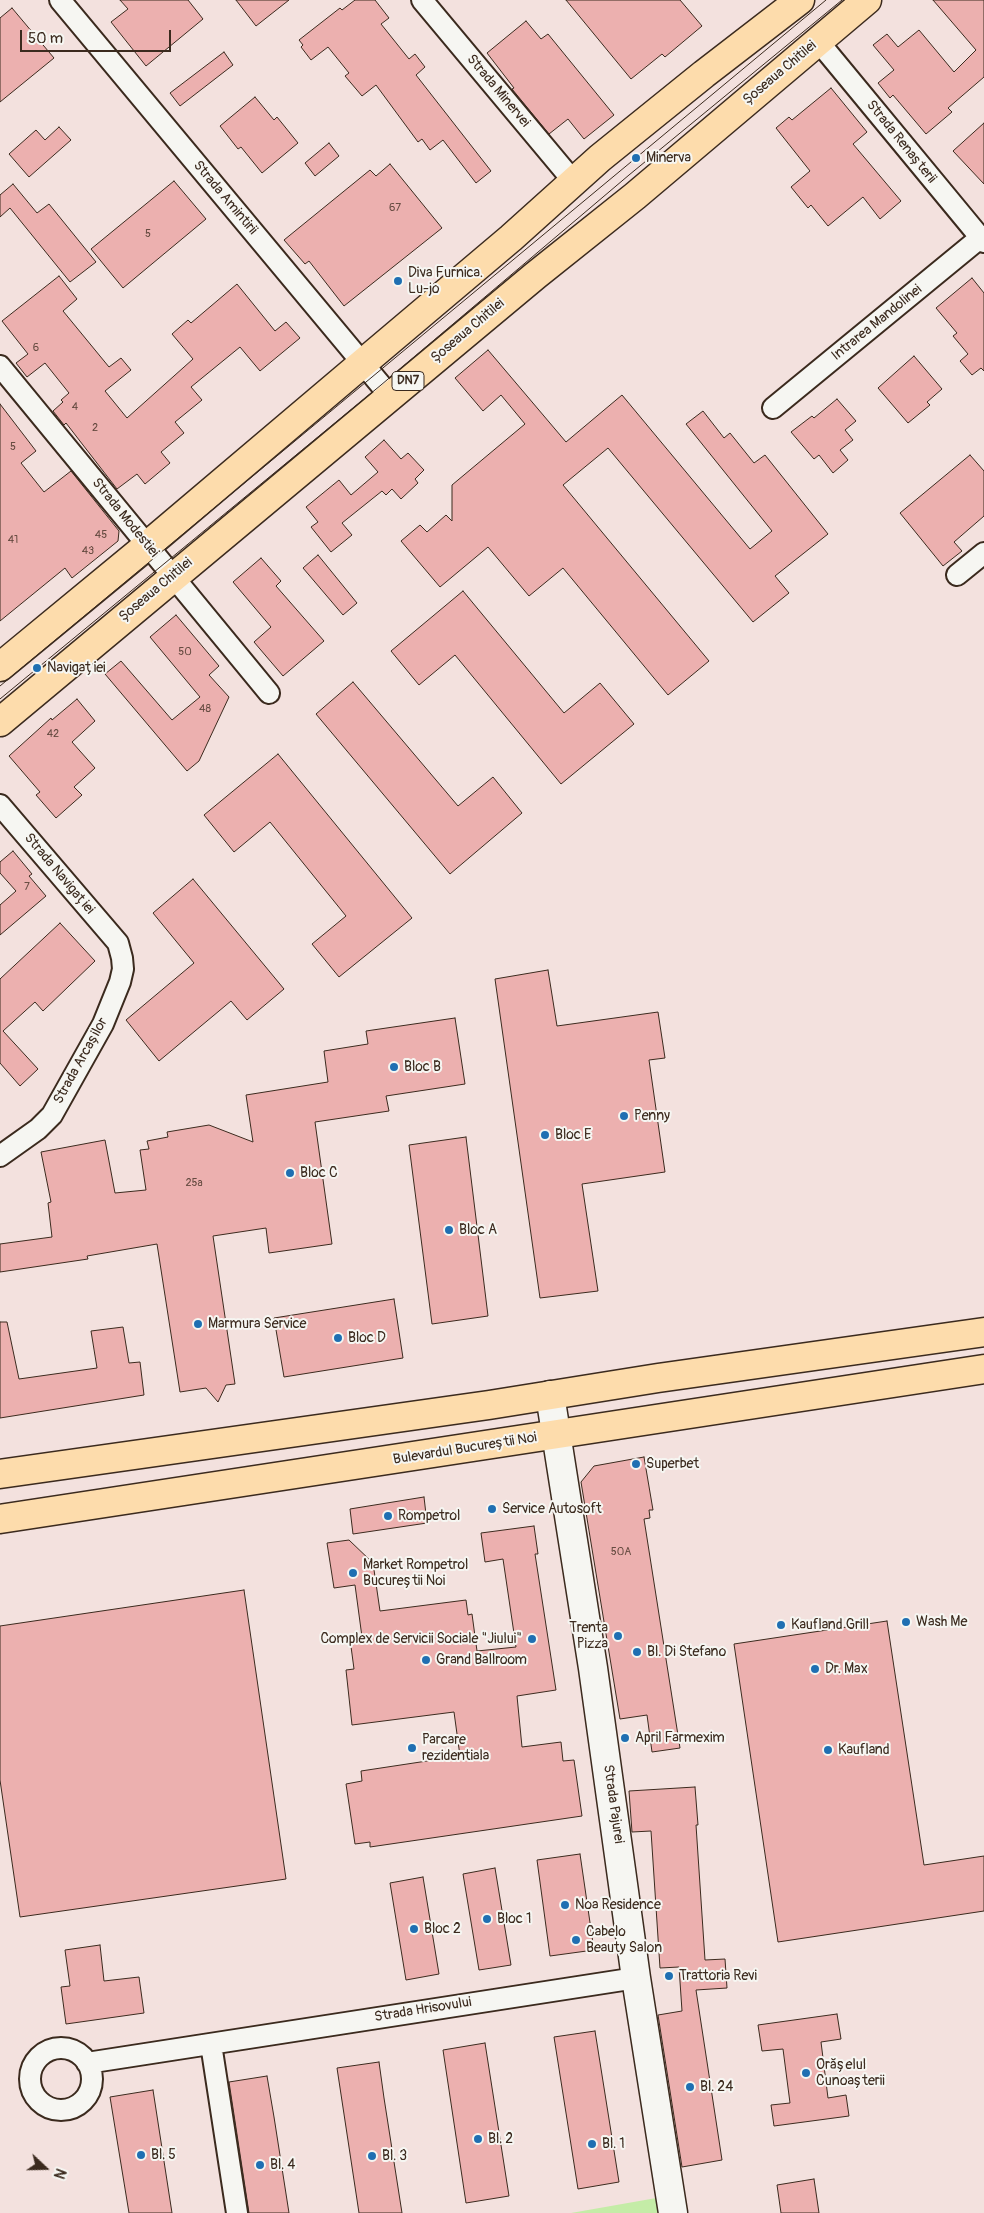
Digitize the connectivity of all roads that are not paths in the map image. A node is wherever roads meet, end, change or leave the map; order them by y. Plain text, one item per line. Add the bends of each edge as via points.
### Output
1 (60, 0) edge
2 (422, 0) edge
3 (867, 0) edge
4 (793, 2) edge
5 (818, 41) junction
6 (574, 182) junction
7 (982, 240) edge
8 (363, 363) junction
9 (0, 366) edge
10 (390, 396) junction
11 (773, 408) dead end
12 (148, 545) junction
13 (984, 553) edge
14 (957, 575) dead end
15 (173, 576) junction
16 (0, 667) edge
17 (270, 693) dead end
18 (0, 722) edge
19 (0, 805) edge
20 (118, 943) joint
21 (0, 1156) edge
22 (984, 1332) edge
23 (930, 1340) junction
24 (984, 1369) edge
25 (931, 1377) junction
26 (550, 1395) junction
27 (557, 1435) junction
28 (0, 1474) edge
29 (0, 1520) edge
30 (636, 1978) junction
31 (211, 2044) junction
32 (87, 2063) dead end
33 (237, 2213) edge
34 (673, 2213) edge

1 - 8 street, Strada Amintirii
2 - 6 street, Strada Minervei
3 - 5 main road, Șoseaua Chitilei / DN7
4 - 6 main road
5 - 7 street, Strada Renașterii
5 - 10 main road, Șoseaua Chitilei / DN7
6 - 8 main road
7 - 11 street, Intrarea Mandolinei
8 - 10 street, Strada Amintirii
8 - 12 main road
9 - 12 street, Strada Modestiei
10 - 15 main road, Șoseaua Chitilei / DN7
12 - 15 street, Strada Modestiei
12 - 16 main road
13 - 14 street
15 - 17 street, Strada Modestiei
15 - 18 main road, Șoseaua Chitilei / DN7
19 - 20 street, Strada Navigației
20 - 21 street, Strada Arcașilor via 122,958 120,982 103,1024 52,1114 38,1129
22 - 23 main road
23 - 25 main road
23 - 26 main road
24 - 25 main road, Bulevardul Bucureștii Noi
25 - 27 main road, Bulevardul Bucureștii Noi
26 - 27 street, Strada Pajurei
26 - 28 main road
27 - 29 main road, Bulevardul Bucureștii Noi
27 - 30 street, Strada Pajurei via 609,1772
30 - 31 street, Strada Hrisovului
30 - 34 street, Strada Pajurei
31 - 32 street, Strada Hrisovului
31 - 33 street

